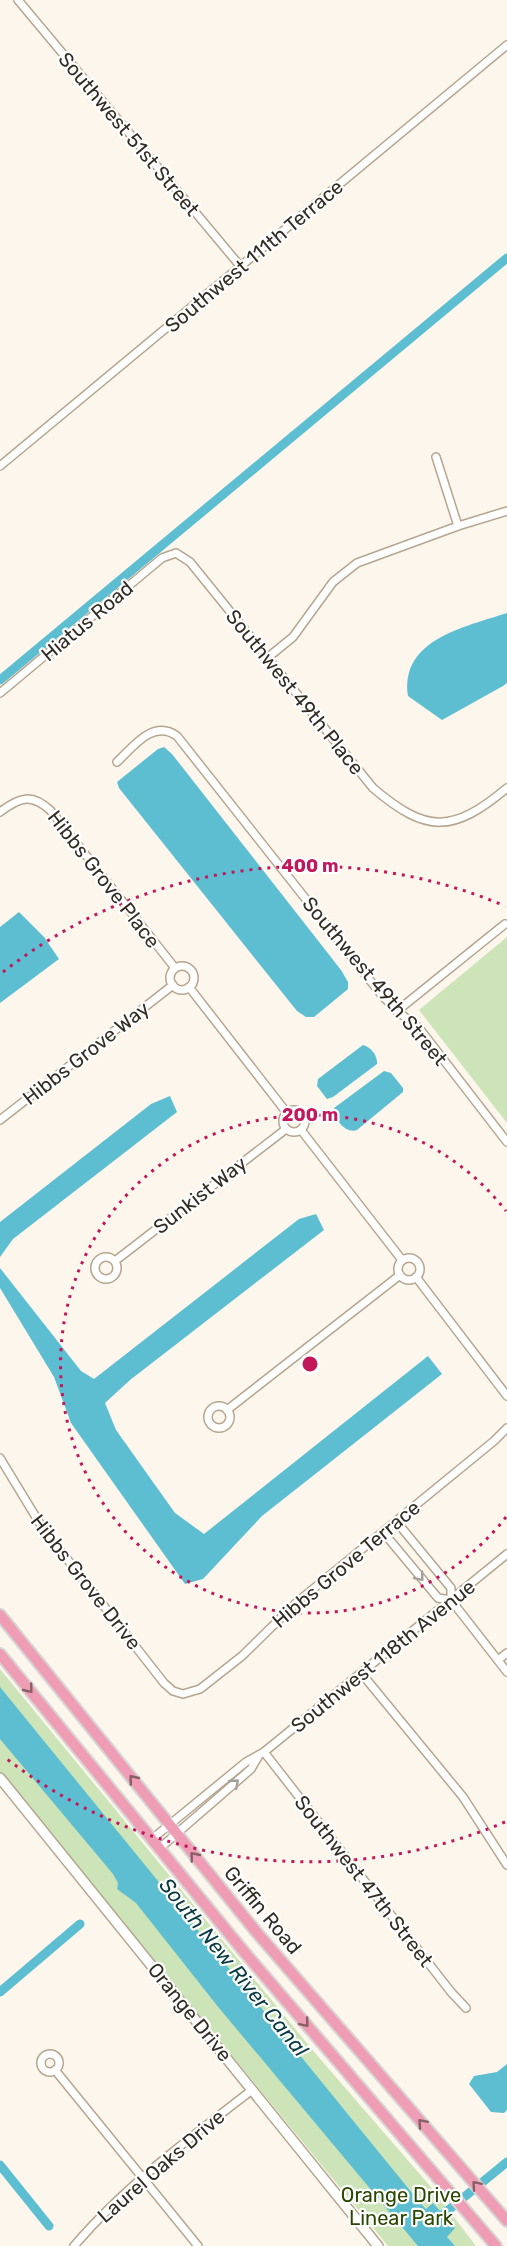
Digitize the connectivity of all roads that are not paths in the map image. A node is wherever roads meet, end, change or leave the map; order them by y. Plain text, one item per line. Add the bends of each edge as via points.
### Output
1 (18, 0) edge
2 (507, 45) edge
3 (241, 267) junction
4 (435, 457) dead end
5 (0, 466) edge
6 (507, 511) edge
7 (458, 526) junction
8 (176, 553) joint
9 (266, 659) junction
10 (0, 693) edge
11 (117, 762) dead end
12 (507, 788) edge
13 (0, 812) edge
14 (505, 924) dead end
15 (175, 968) junction
16 (173, 985) junction
17 (189, 987) junction
18 (397, 1011) junction
19 (287, 1113) junction
20 (0, 1120) edge
21 (286, 1129) junction
22 (301, 1130) junction
23 (507, 1142) edge
24 (402, 1260) junction
25 (115, 1261) dead end
26 (400, 1275) junction
27 (416, 1277) junction
28 (507, 1396) edge
29 (227, 1410) dead end
30 (507, 1428) edge
31 (0, 1458) edge
32 (396, 1521) junction
33 (383, 1532) junction
34 (507, 1554) edge
35 (451, 1600) junction
36 (0, 1615) edge
37 (507, 1653) edge
38 (0, 1654) edge
39 (498, 1660) junction
40 (507, 1672) edge
41 (362, 1674) junction
42 (183, 1694) joint
43 (261, 1754) junction
44 (0, 1778) edge
45 (170, 1825) junction
46 (177, 1834) junction
47 (152, 1839) junction
48 (160, 1848) junction
49 (507, 1865) edge
50 (466, 2008) dead end
51 (55, 2070) dead end
52 (252, 2090) junction
53 (143, 2177) junction
54 (507, 2221) edge
55 (74, 2246) edge
56 (198, 2246) edge
57 (378, 2246) edge
58 (496, 2246) edge

1 - 3 street, Southwest 51st Street
2 - 3 street, Southwest 111th Terrace
3 - 5 street, Southwest 111th Terrace
4 - 7 street
6 - 7 street
7 - 9 street via 357,563 333,582 293,637
8 - 9 street, Southwest 49th Place via 190,562
8 - 10 street, Hiatus Road via 162,558
9 - 12 street, Southwest 49th Place via 373,788 395,807 422,821 442,822 465,818
11 - 18 street, Southwest 49th Street via 148,734 160,729 177,736
13 - 15 street, Hibbs Grove Place via 19,800 43,803
14 - 18 street
15 - 16 street via 170,975
15 - 17 street via 182,966 192,972 194,980
16 - 17 street via 180,990
16 - 20 street, Hibbs Grove Way
17 - 19 street
18 - 23 street, Southwest 49th Street via 419,1028
19 - 21 street via 283,1122
19 - 22 street via 293,1110 303,1114
21 - 22 street via 295,1133
21 - 25 street, Sunkist Way
22 - 24 street
24 - 26 street
24 - 27 street via 416,1261
26 - 27 street via 409,1280
26 - 29 street
27 - 28 street
30 - 32 street, Hibbs Grove Terrace
31 - 42 street, Hibbs Grove Drive via 56,1545 164,1683
32 - 33 street, Hibbs Grove Terrace
32 - 35 street via 451,1588
33 -> 35 street via 438,1598
33 - 42 street, Hibbs Grove Terrace via 289,1609 212,1681 196,1692
34 - 35 street, Southwest 118th Avenue
35 - 39 street
35 - 41 street, Southwest 118th Avenue
45 -> 36 main road, Griffin Road
37 - 39 street
38 -> 47 main road, Griffin Road
39 - 40 street
41 - 43 street, Southwest 118th Avenue
41 - 49 street via 463,1797
43 - 45 street, Southwest 118th Avenue
46 -> 43 street, Southwest 118th Avenue via 251,1769
43 - 50 street, Southwest 47th Street
44 - 52 street, Orange Drive
45 - 46 main road, Griffin Road
45 - 47 street, Southwest 118th Avenue
46 - 48 street, Southwest 118th Avenue
54 -> 46 main road, Griffin Road via 258,1934
47 - 48 main road, Griffin Road
48 -> 58 main road, Griffin Road
51 - 53 street
52 - 53 street, Laurel Oaks Drive
52 - 57 street, Orange Drive
53 - 55 street, Laurel Oaks Drive
53 - 56 street

